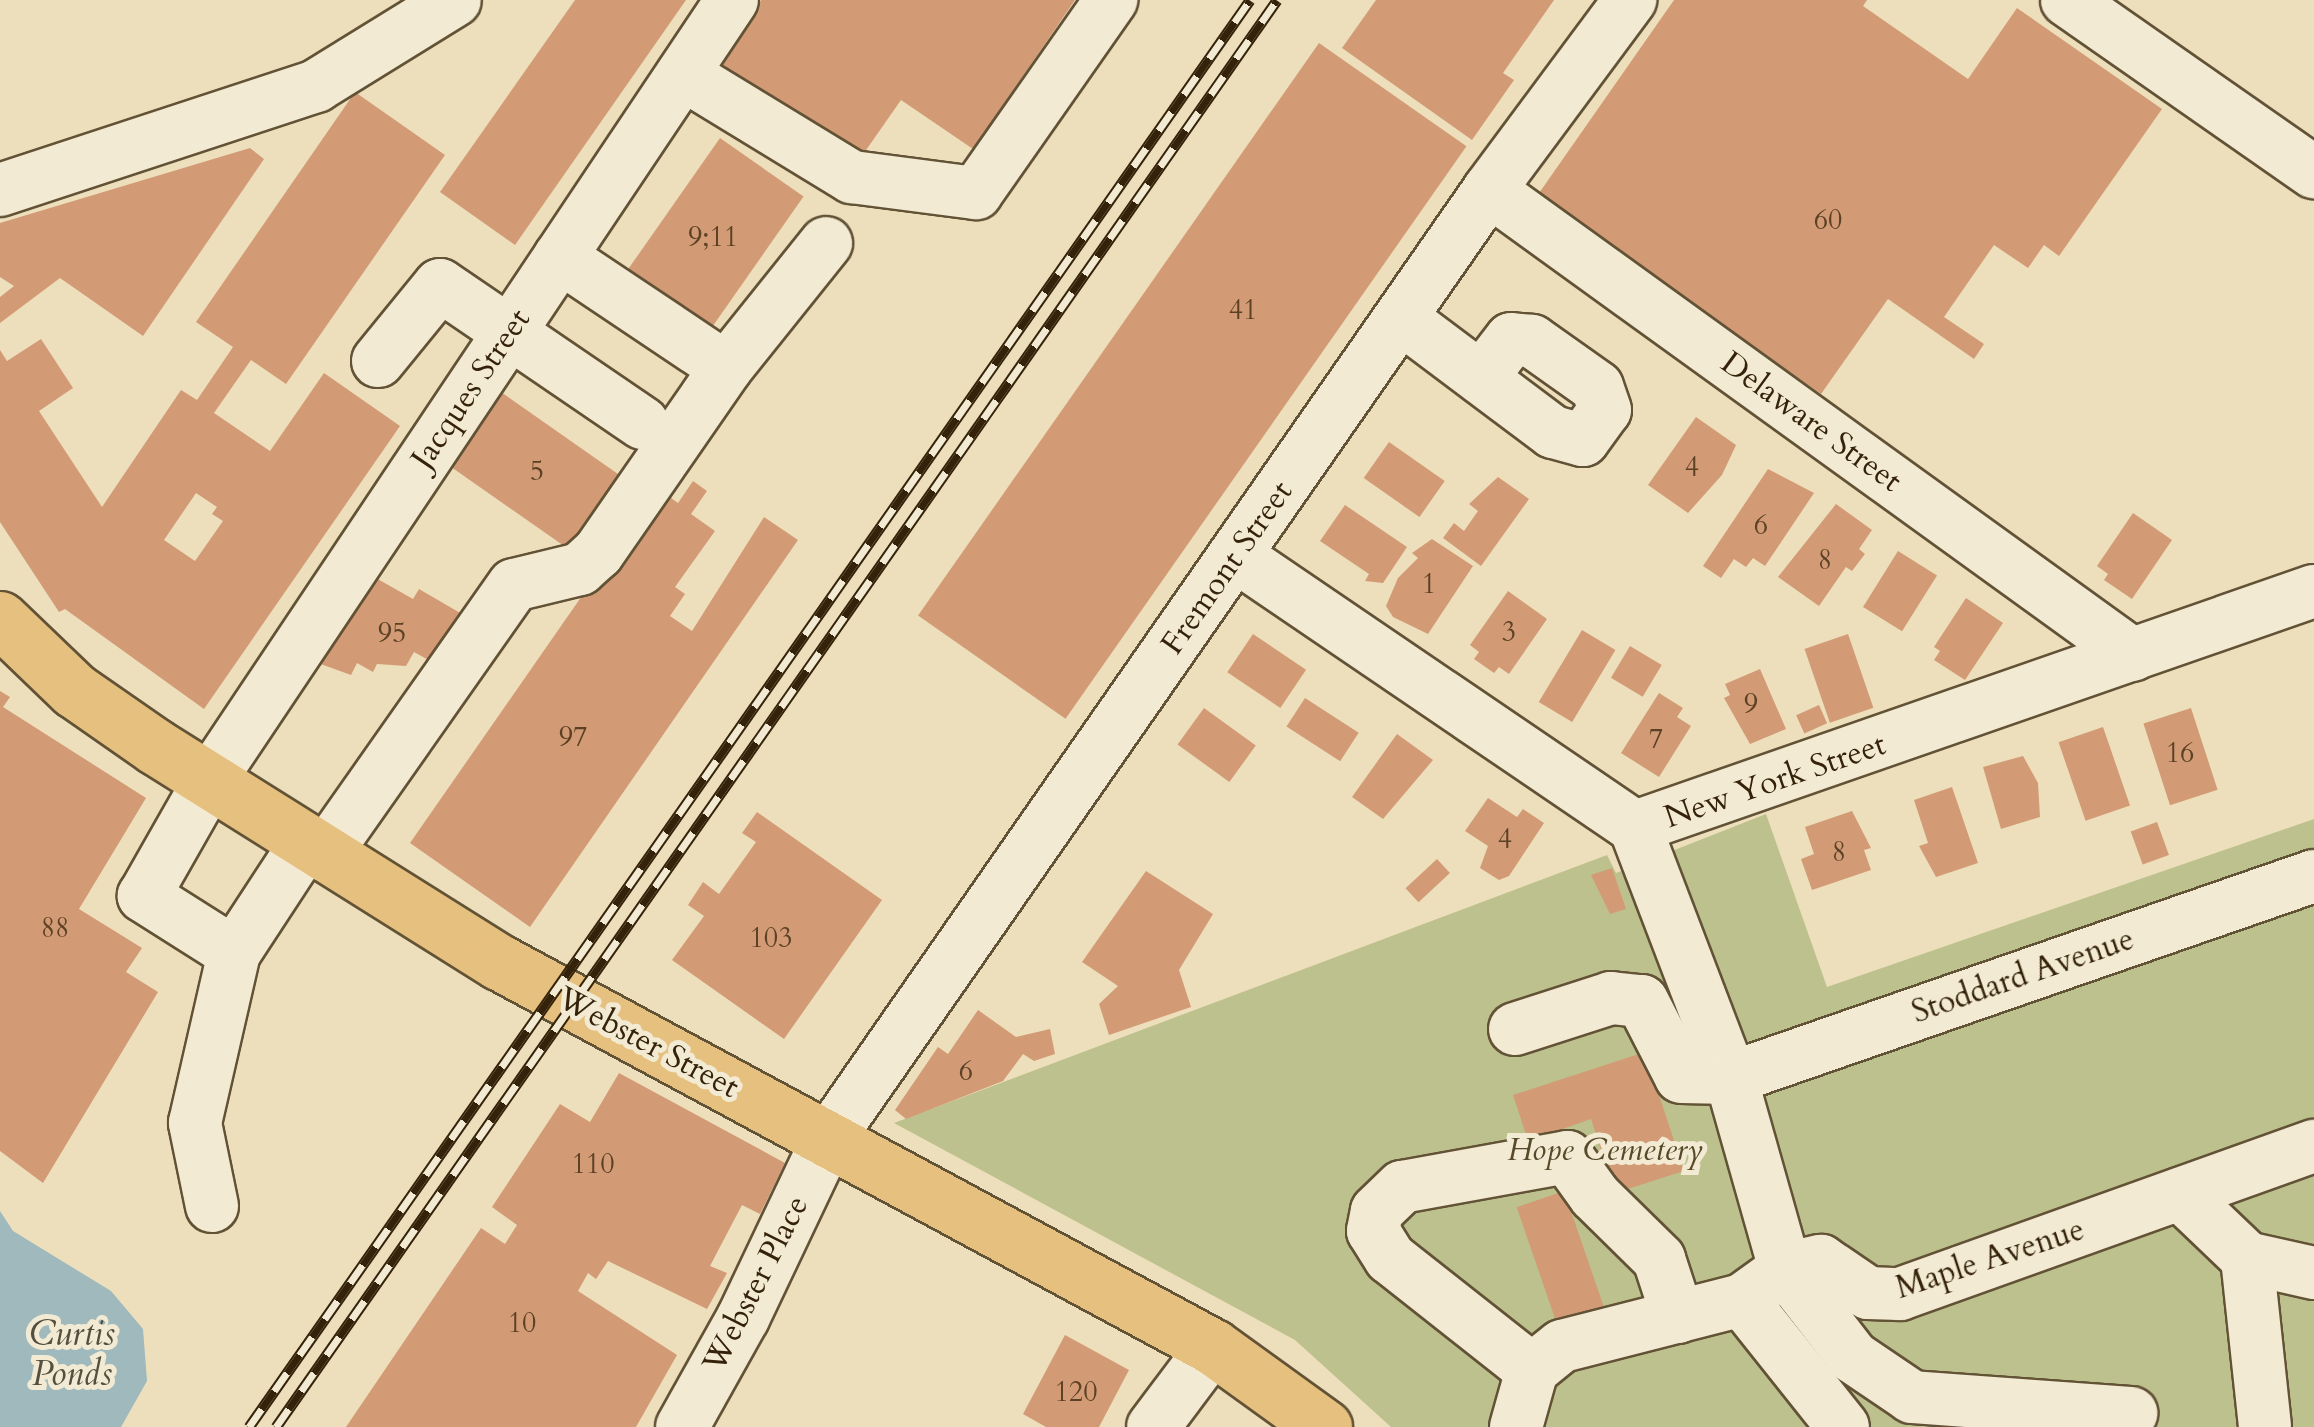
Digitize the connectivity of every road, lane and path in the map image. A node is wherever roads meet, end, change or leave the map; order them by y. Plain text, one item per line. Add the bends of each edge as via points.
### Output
1 (455, 0) edge
2 (732, 0) edge
3 (1111, 0) edge
4 (1630, 0) edge
5 (2067, 0) edge
6 (683, 74) junction
7 (2314, 172) edge
8 (0, 190) edge
9 (1489, 190) junction
10 (826, 243) dead end
11 (560, 257) junction
12 (1401, 318) junction
13 (510, 332) junction
14 (378, 361) dead end
15 (726, 368) junction
16 (1481, 378) dead end
17 (642, 423) dead end
18 (1236, 556) junction
19 (2314, 592) edge
20 (0, 619) edge
21 (2133, 655) junction
22 (210, 778) junction
23 (1635, 827) junction
24 (315, 849) junction
25 (2314, 876) edge
26 (234, 953) junction
27 (1515, 1029) dead end
28 (1732, 1078) junction
29 (828, 1139) junction
30 (2314, 1146) edge
31 (2180, 1194) junction
32 (212, 1206) dead end
33 (2247, 1258) junction
34 (1786, 1269) junction
35 (2314, 1273) edge
36 (1742, 1300) junction
37 (1678, 1317) junction
38 (1213, 1347) junction
39 (1532, 1370) junction
40 (2131, 1413) dead end
41 (682, 1427) edge
42 (1153, 1427) edge
43 (1324, 1427) edge
44 (1516, 1427) edge
45 (1843, 1427) edge
46 (2264, 1427) edge

1 - 8 street via 316,86
2 - 6 street, Jacques Street
3 - 6 street via 976,193 852,176
4 - 9 street, Fremont Street
5 - 7 street
6 - 11 street, Jacques Street
9 - 12 street, Fremont Street
9 - 21 street, Delaware Street
10 - 15 street
11 - 13 street, Jacques Street
11 - 15 street
12 - 16 street
12 - 18 street, Fremont Street
13 - 14 street via 440,285
13 - 17 street
13 - 22 street, Jacques Street
15 - 24 street via 598,553 580,569 514,584
18 - 23 street, New York Street
18 - 29 street, Fremont Street
19 - 21 street, New York Street
20 - 22 main road, Webster Street via 74,690
21 - 23 street, New York Street
22 - 24 main road, Webster Street
22 - 26 street, Jacques Street via 144,896
23 - 28 street
24 - 26 street
24 - 29 main road, Webster Street via 512,969
25 - 28 street, Stoddard Avenue
26 - 32 street via 195,1123
27 - 28 street via 1611,998 1642,1001 1680,1077
28 - 34 street
29 - 38 main road, Webster Street
29 - 41 street, Webster Place via 743,1318
30 - 31 street, Maple Avenue
31 - 33 street
31 - 34 street, Maple Avenue via 1900,1294 1868,1293 1821,1260
33 - 35 street
33 - 46 street
34 - 36 street
34 - 40 street via 1852,1357 1912,1397
36 - 37 street
36 - 45 street
37 - 39 street via 1562,1346
37 - 39 street via 1660,1259 1595,1196 1566,1156 1402,1186 1376,1211 1373,1231 1390,1258
38 - 42 street
38 - 43 main road, Webster Street
39 - 44 street

